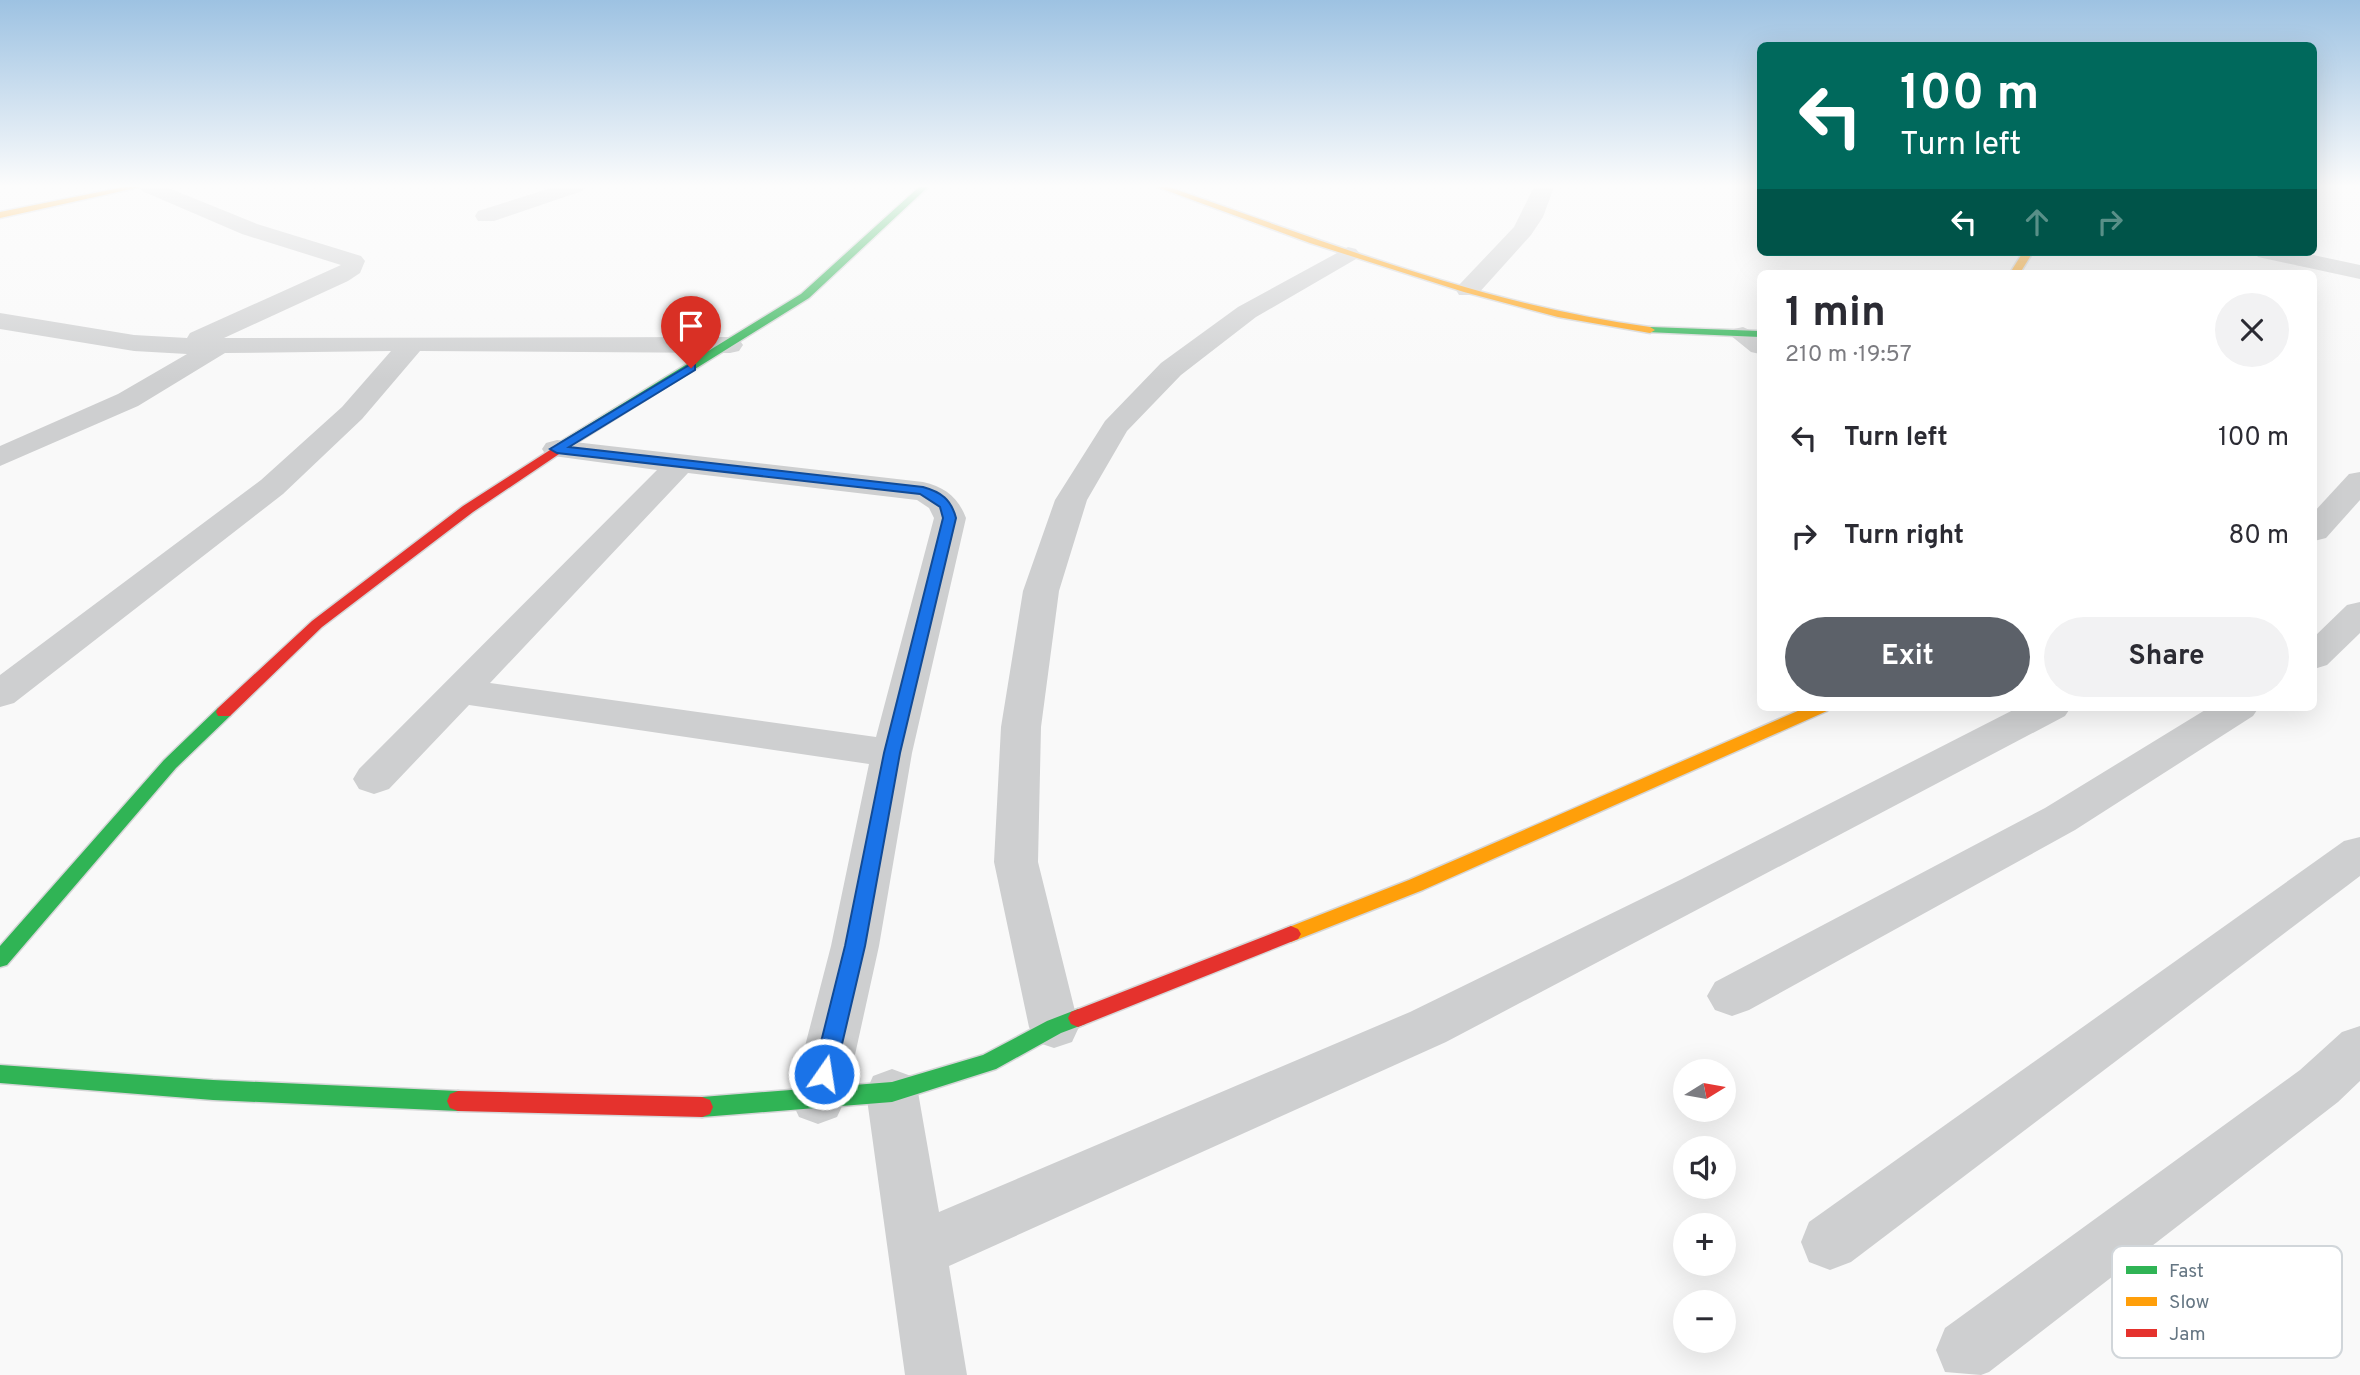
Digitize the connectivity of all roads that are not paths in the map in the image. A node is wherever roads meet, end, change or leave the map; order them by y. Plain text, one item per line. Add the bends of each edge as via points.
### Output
1 (318, 251) edge
2 (854, 251) edge
3 (1340, 251) edge
4 (1505, 251) edge
5 (1348, 254) junction
6 (2285, 256) edge
7 (2360, 272) edge
8 (1468, 290) junction
9 (0, 321) edge
10 (1755, 338) edge
11 (413, 343) junction
12 (221, 345) junction
13 (730, 345) junction
14 (183, 346) junction
15 (557, 449) junction
16 (0, 457) edge
17 (680, 464) junction
18 (2317, 488) edge
19 (2355, 492) edge
20 (2317, 528) edge
21 (2360, 613) edge
22 (2317, 654) edge
23 (460, 691) junction
24 (0, 694) edge
25 (1813, 711) edge
26 (2043, 711) edge
27 (2233, 711) edge
28 (892, 753) junction
29 (374, 779) dead end
30 (2360, 852) edge
31 (0, 959) edge
32 (1732, 996) dead end
33 (1054, 1027) junction
34 (2360, 1048) edge
35 (0, 1074) edge
36 (892, 1092) junction
37 (818, 1100) junction
38 (1830, 1242) dead end
39 (917, 1251) junction
40 (1967, 1350) dead end
41 (936, 1375) edge

1 - 14 street via 353,261 352,268
2 - 13 street via 805,296
3 - 5 street
4 - 8 street
5 - 8 street
5 - 33 street via 1247,312 1171,369 1115,427 1071,500 1041,591 1021,727 1016,848
6 - 7 street
8 - 10 street via 1543,313 1605,325
9 - 14 street
11 - 12 street
11 - 13 street
11 - 24 street via 352,413 272,487
12 - 14 street
12 - 16 street via 128,400
13 - 15 street
15 - 17 street
15 - 31 street via 468,509 317,624 170,764
17 - 23 street
17 - 28 street via 923,491 946,506 950,518
18 - 19 street
19 - 20 street
21 - 22 street
23 - 28 street
23 - 29 street
25 - 33 street via 1416,885
26 - 39 street via 1428,1027
27 - 32 street via 2060,819
28 - 37 street via 855,946
30 - 38 street
33 - 36 street via 989,1063
34 - 40 street via 2319,1086
35 - 37 street via 449,1101 713,1107
36 - 37 street
36 - 39 street
39 - 41 street

